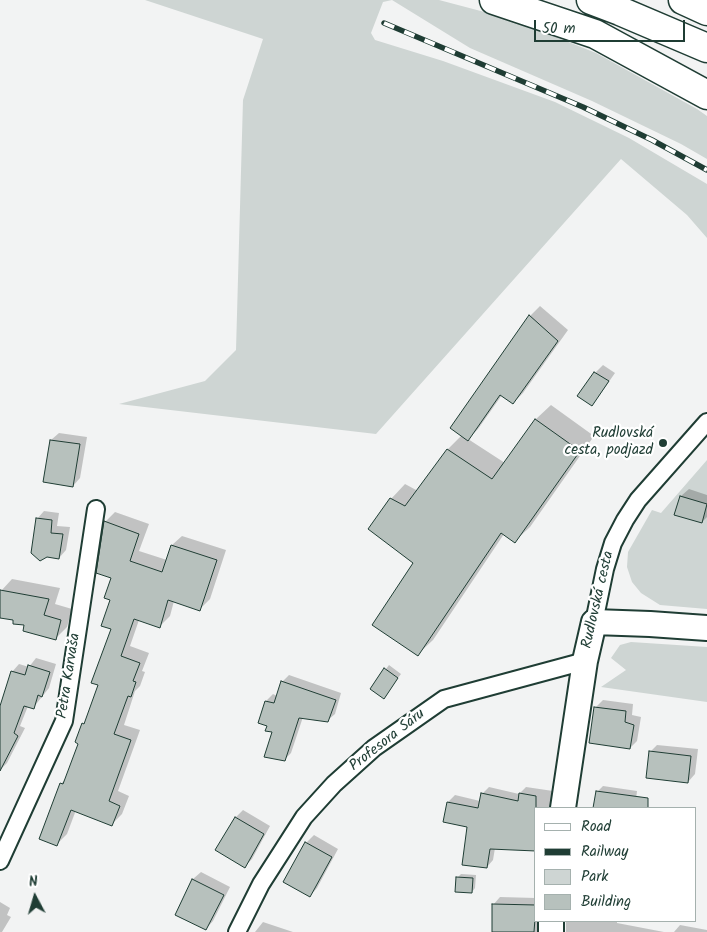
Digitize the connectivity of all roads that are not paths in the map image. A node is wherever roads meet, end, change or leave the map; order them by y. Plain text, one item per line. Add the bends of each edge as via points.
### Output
1 (494, 0) edge
2 (591, 0) edge
3 (683, 0) edge
4 (707, 11) edge
5 (706, 47) edge
6 (707, 95) edge
7 (707, 422) edge
8 (96, 509) dead end
9 (594, 622) junction
10 (707, 628) edge
11 (585, 661) junction
12 (563, 807) edge
13 (0, 861) edge
14 (237, 932) edge

1 - 6 highway via 595,34
2 - 5 highway
3 - 4 highway
7 - 9 street, Rudlovská cesta via 638,500 625,520 607,560
8 - 13 street, Petra Karvaša via 64,721
9 - 10 street
9 - 11 street, Rudlovská cesta
11 - 12 street, Rudlovská cesta
11 - 14 street, Profesora Sáru via 444,699 374,748 304,817 261,884

